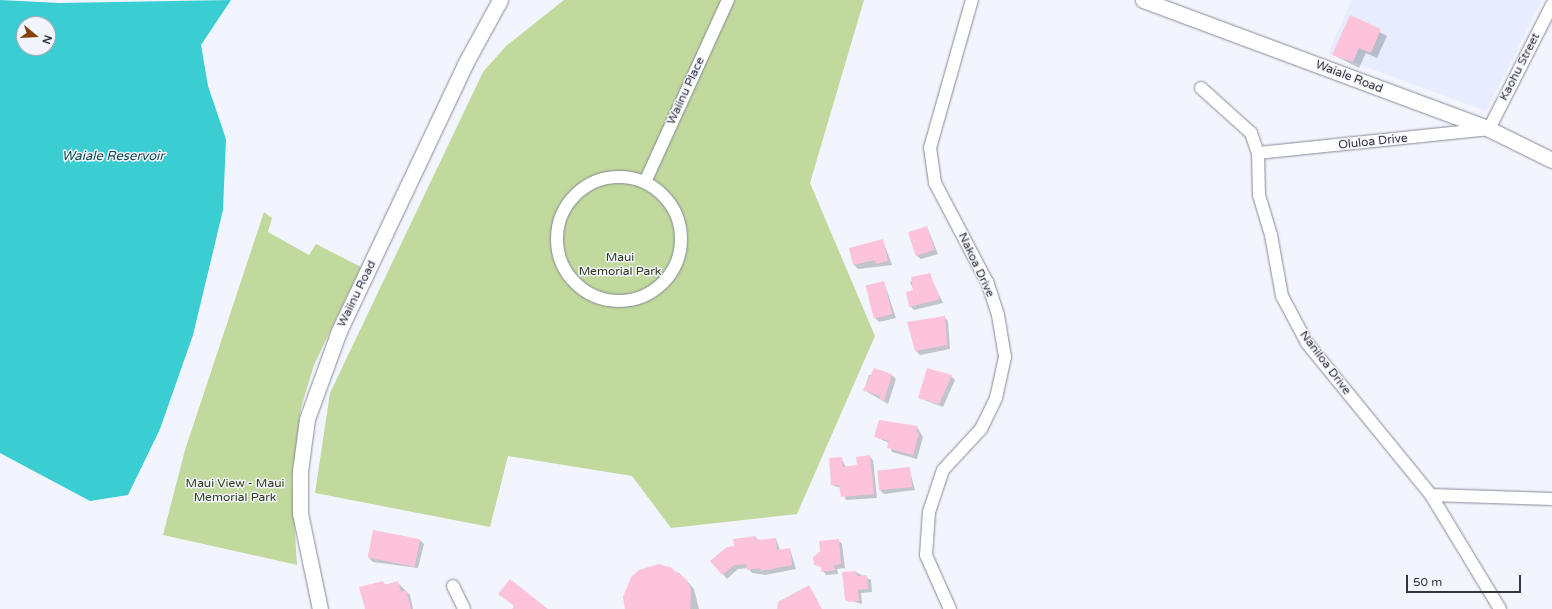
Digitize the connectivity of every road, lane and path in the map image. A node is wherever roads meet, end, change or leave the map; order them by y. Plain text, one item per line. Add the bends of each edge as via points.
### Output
1 (500, 0) edge
2 (728, 0) edge
3 (972, 0) edge
4 (1143, 0) edge
5 (1552, 5) edge
6 (1202, 88) dead end
7 (1489, 129) junction
8 (1258, 152) junction
9 (1552, 160) edge
10 (644, 182) junction
11 (1431, 495) junction
12 (1552, 499) edge
13 (453, 586) dead end
14 (320, 609) edge
15 (464, 609) edge
16 (950, 609) edge
17 (1500, 609) edge

1 - 14 street, Waiinu Road via 465,64 339,331 307,419 300,471 300,513
2 - 10 street, Waiinu Place
3 - 16 street, Nakoa Drive via 930,148 935,183 987,282 998,315 1005,357 996,398 981,429 943,470 929,512 926,555
4 - 7 street, Waiale Road
5 - 7 street, Kaohu Street
6 - 8 street, Naniloa Drive via 1251,133
7 - 8 street, Oluloa Drive
7 - 9 street, Waiale Road
8 - 11 street, Naniloa Drive via 1259,195 1271,235 1282,296 1292,316 1307,343
10 - 10 street via 621,176 597,181 576,193 562,213 557,237 560,261 574,282 593,296 617,302 641,298 662,285 676,265 681,241 677,217 664,196
11 - 12 street
11 - 17 street, Naniloa Drive
13 - 15 street

